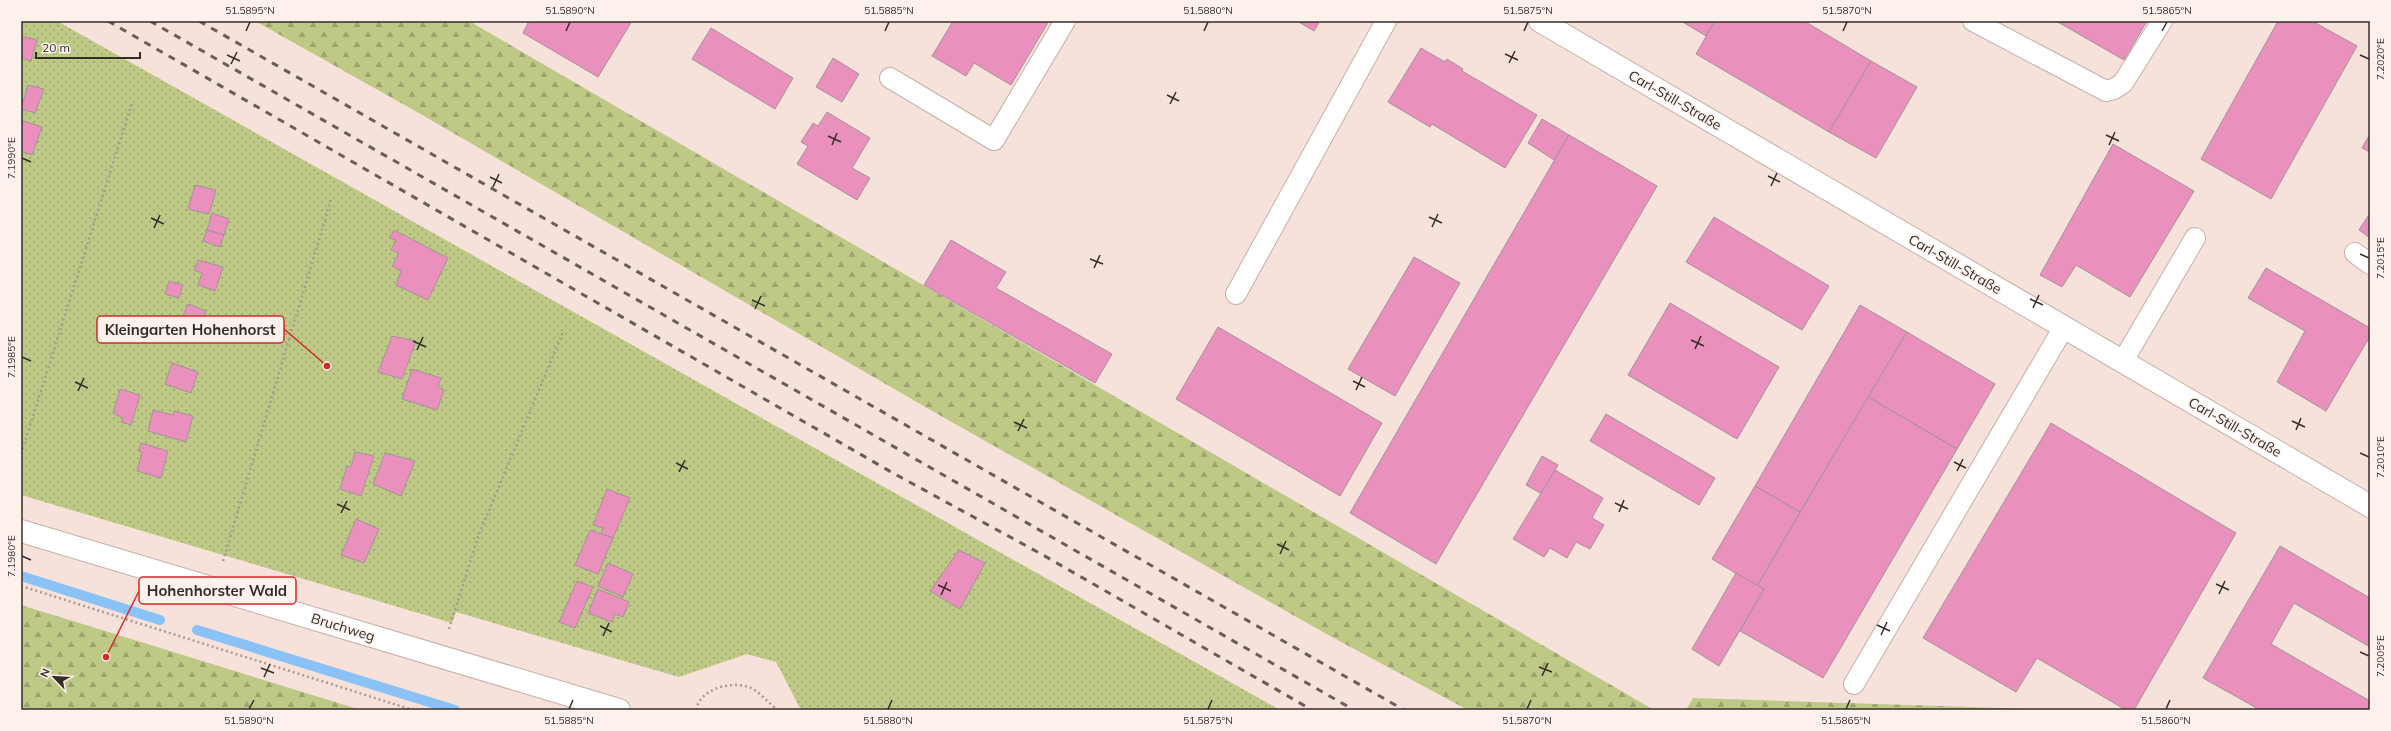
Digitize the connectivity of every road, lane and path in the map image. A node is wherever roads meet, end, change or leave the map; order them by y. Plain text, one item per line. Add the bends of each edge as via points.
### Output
1 (1065, 21) edge
2 (1386, 21) edge
3 (1540, 21) edge
4 (1973, 21) edge
5 (2162, 21) edge
6 (890, 78) dead end
7 (132, 103) dead end
8 (331, 199) dead end
9 (2195, 238) dead end
10 (1236, 294) dead end
11 (2064, 327) junction
12 (563, 332) dead end
13 (2123, 361) junction
14 (21, 454) edge
15 (2370, 506) edge
16 (21, 531) edge
17 (21, 586) edge
18 (215, 589) junction
19 (440, 656) junction
20 (1854, 684) dead end
21 (413, 710) edge
22 (619, 710) edge
23 (696, 710) edge
24 (778, 710) edge

1 - 6 lane via 994,140
2 - 10 lane
3 - 11 street, Carl-Still-Straße
4 - 5 lane via 2106,91 2123,83
7 - 14 path
8 - 18 path
9 - 13 lane
11 - 13 street, Carl-Still-Straße
11 - 20 lane
12 - 19 path via 478,537
13 - 15 street, Carl-Still-Straße
16 - 18 street, Bruchweg
17 - 21 path
18 - 19 street, Bruchweg
19 - 22 street, Bruchweg
23 - 24 path via 698,701 709,691 734,686 750,687

